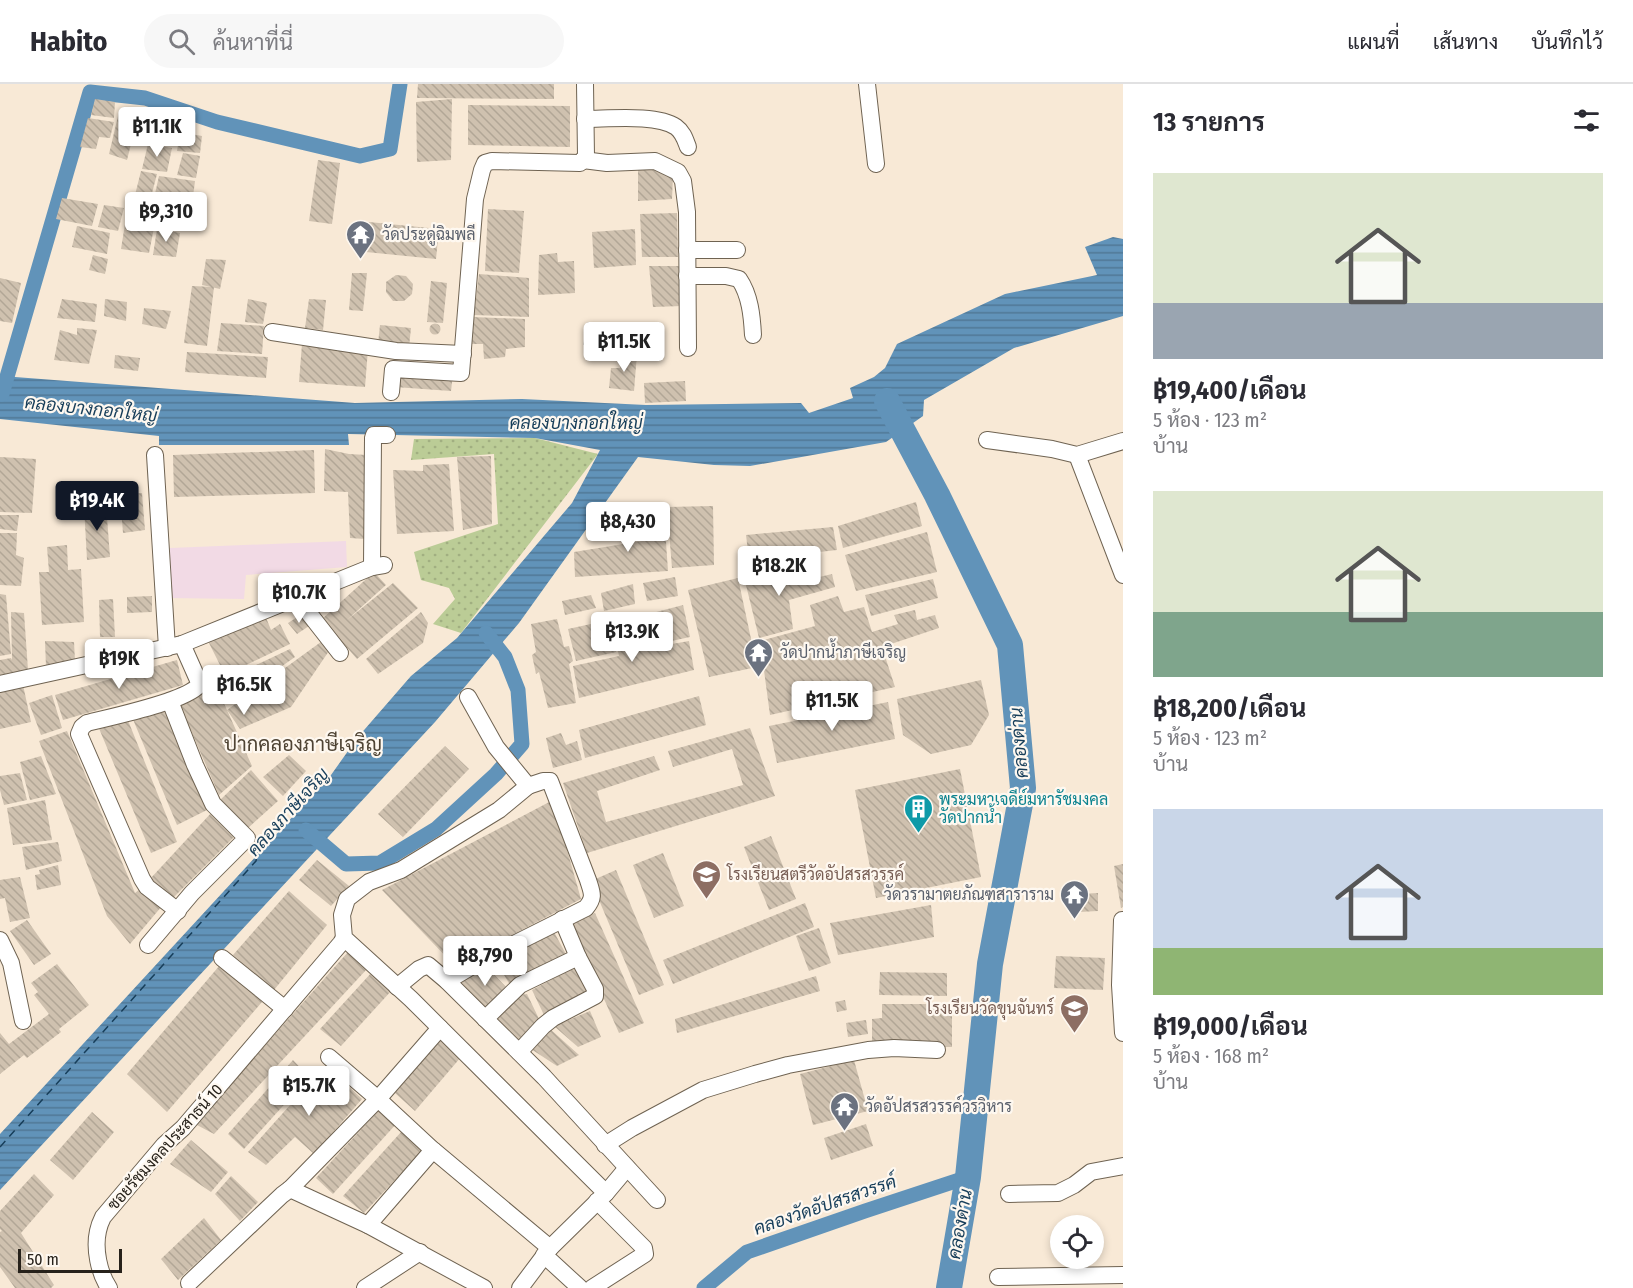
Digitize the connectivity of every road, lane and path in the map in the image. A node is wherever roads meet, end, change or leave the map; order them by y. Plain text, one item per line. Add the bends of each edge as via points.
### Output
1 (585, 84) edge
2 (867, 84) edge
3 (585, 119) junction
4 (688, 147) dead end
5 (584, 160) junction
6 (876, 164) dead end
7 (687, 250) junction
8 (737, 250) dead end
9 (687, 276) junction
10 (273, 333) dead end
11 (753, 335) dead end
12 (688, 348) dead end
13 (396, 351) junction
14 (463, 354) junction
15 (393, 369) junction
16 (391, 392) dead end
17 (387, 435) dead end
18 (987, 440) dead end
19 (1123, 441) edge
20 (155, 454) dead end
21 (1077, 455) junction
22 (1123, 575) edge
23 (297, 598) junction
24 (174, 646) junction
25 (340, 653) dead end
26 (0, 684) edge
27 (468, 697) dead end
28 (170, 701) junction
29 (524, 780) junction
30 (178, 911) junction
31 (562, 919) junction
32 (1122, 920) edge
33 (344, 938) junction
34 (0, 940) edge
35 (148, 945) dead end
36 (578, 957) junction
37 (222, 958) dead end
38 (447, 981) junction
39 (397, 987) junction
40 (285, 1009) junction
41 (485, 1018) junction
42 (23, 1021) dead end
43 (440, 1028) junction
44 (1123, 1033) edge
45 (937, 1050) dead end
46 (519, 1052) junction
47 (329, 1057) dead end
48 (378, 1099) junction
49 (606, 1145) junction
50 (433, 1150) junction
51 (1123, 1166) edge
52 (627, 1168) junction
53 (290, 1189) junction
54 (1009, 1194) dead end
55 (601, 1197) junction
56 (657, 1200) dead end
57 (368, 1225) junction
58 (420, 1252) junction
59 (547, 1252) junction
60 (1123, 1275) edge
61 (998, 1277) dead end
62 (189, 1283) dead end
63 (109, 1288) edge
64 (365, 1288) edge
65 (484, 1288) edge
66 (520, 1288) edge
67 (580, 1288) edge
68 (592, 1288) edge

1 - 3 street
2 - 6 street
3 - 4 street via 659,120 675,126
3 - 5 street
5 - 7 street via 655,161 678,172 687,212
5 - 14 street via 485,163 475,199
7 - 8 street
7 - 9 street
9 - 11 street via 739,279 750,308
9 - 12 street
10 - 13 street
13 - 14 street
13 - 15 street
14 - 15 street via 461,373
15 - 16 street
17 - 23 street via 373,438 378,566
18 - 21 street
19 - 21 street
20 - 24 street
21 - 22 street
23 - 24 street
23 - 25 street
24 - 26 street
24 - 28 street via 199,685
27 - 29 street via 496,747
28 - 30 street via 213,804 247,838
28 - 30 street via 87,723 79,734 142,879
29 - 31 street via 550,781 590,887 592,900 586,908
29 - 33 street via 499,810 401,870 369,882 347,899 341,921
30 - 35 street
31 - 36 street
31 - 38 street
32 - 44 street
33 - 39 street
33 - 40 street, ซอยรัชมงคลประสาธน์ 10
34 - 42 street via 11,963
36 - 41 street via 520,985
36 - 46 street via 595,988 595,996 548,1022
37 - 40 street
38 - 39 street via 428,965
38 - 41 street
39 - 43 street
40 - 63 street, ซอยรัชมงคลประสาธน์ 10 via 103,1217 98,1230 98,1259
41 - 46 street
43 - 48 street
43 - 55 street
45 - 49 street via 868,1050 755,1074 703,1090
46 - 49 street
47 - 48 street
48 - 50 street
48 - 53 street
49 - 52 street
50 - 57 street
50 - 59 street
51 - 54 street via 1091,1172 1058,1194
52 - 55 street
52 - 56 street
53 - 57 street
53 - 62 street
55 - 59 street
55 - 68 street via 646,1252
57 - 58 street
58 - 64 street
58 - 65 street
59 - 66 street
59 - 67 street
60 - 61 street

